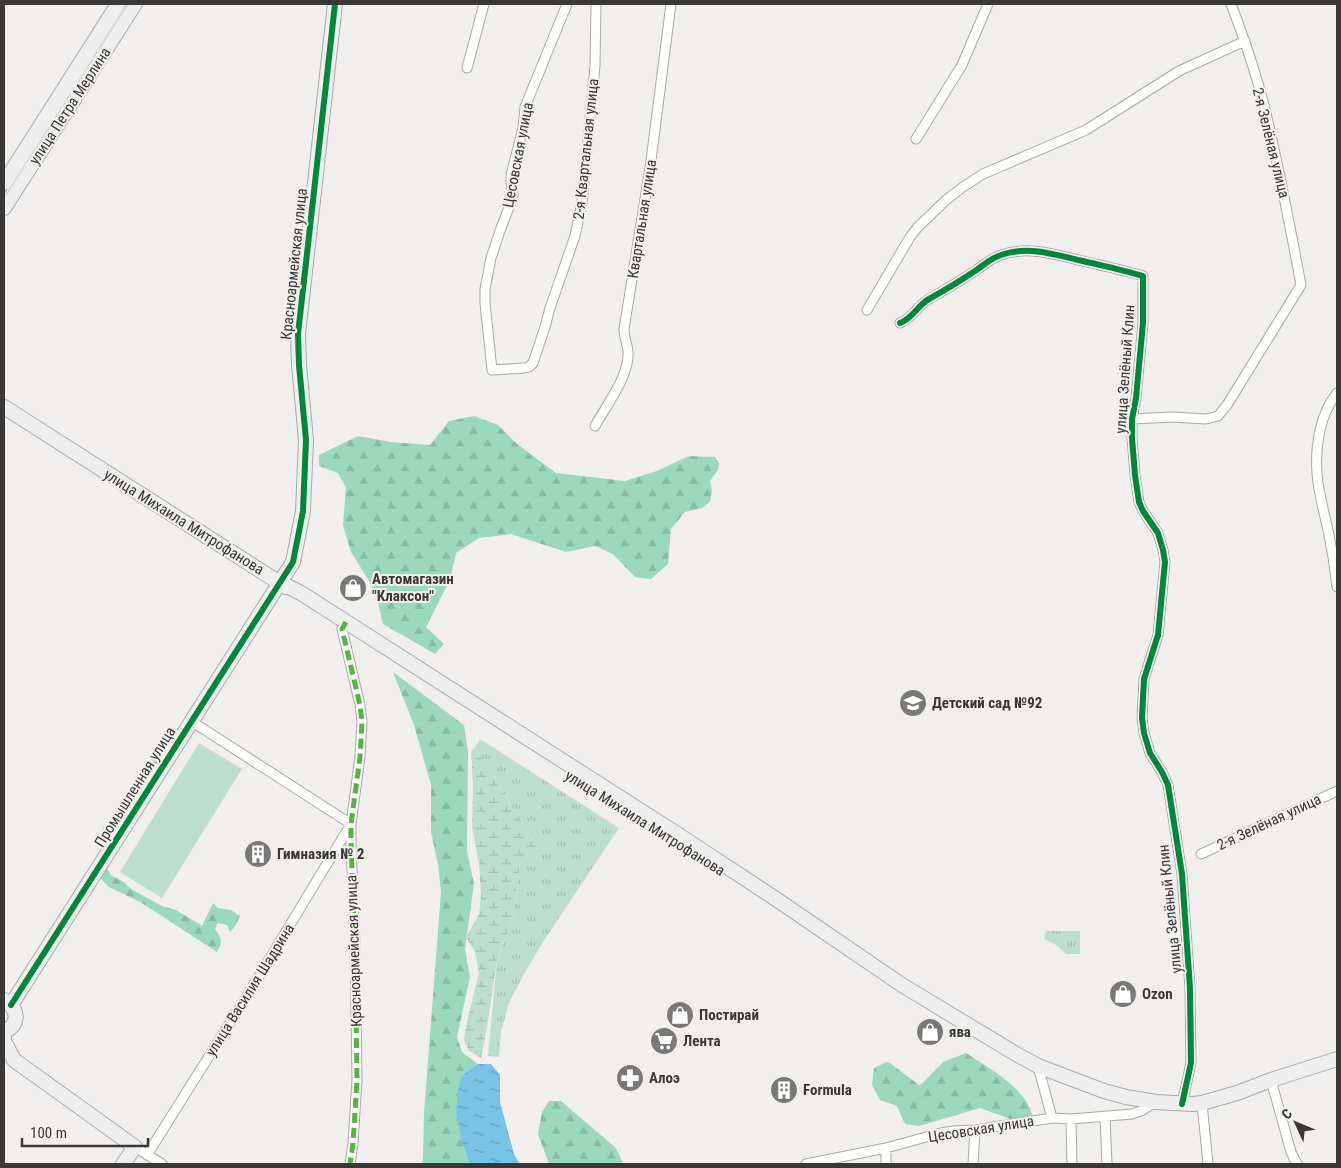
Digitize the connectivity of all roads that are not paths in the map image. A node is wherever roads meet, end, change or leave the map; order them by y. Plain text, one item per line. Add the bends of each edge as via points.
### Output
1 (118, 4) edge
2 (135, 4) edge
3 (335, 4) edge
4 (484, 4) edge
5 (567, 4) edge
6 (596, 4) edge
7 (671, 4) edge
8 (988, 4) edge
9 (1231, 4) edge
10 (1245, 41) junction
11 (467, 68) dead end
12 (916, 139) dead end
13 (4, 184) edge
14 (4, 208) edge
15 (1301, 285) joint
16 (867, 310) dead end
17 (900, 323) dead end
18 (492, 370) joint
19 (1337, 393) edge
20 (4, 399) edge
21 (4, 407) edge
22 (1132, 419) junction
23 (595, 426) dead end
24 (88, 461) junction
25 (293, 560) junction
26 (279, 582) junction
27 (1337, 587) edge
28 (302, 593) junction
29 (344, 624) junction
30 (192, 721) junction
31 (1337, 791) edge
32 (351, 824) junction
33 (1201, 854) dead end
34 (6, 1002) edge
35 (4, 1032) edge
36 (4, 1037) edge
37 (4, 1046) edge
38 (1337, 1059) edge
39 (14, 1060) junction
40 (1038, 1066) junction
41 (1271, 1080) junction
42 (1156, 1102) junction
43 (1202, 1102) junction
44 (1182, 1104) junction
45 (1105, 1117) junction
46 (1052, 1118) junction
47 (1072, 1119) junction
48 (975, 1130) junction
49 (135, 1147) junction
50 (886, 1148) junction
51 (147, 1155) junction
52 (123, 1164) edge
53 (162, 1164) edge
54 (350, 1164) edge
55 (806, 1164) edge
56 (886, 1164) edge
57 (973, 1164) edge
58 (1072, 1164) edge
59 (1107, 1164) edge
60 (1208, 1164) edge
61 (1297, 1164) edge

1 - 13 main road, улица Петра Мерлина
2 - 14 main road, улица Петра Мерлина
3 - 25 main road, Красноармейская улица via 298,334 306,440 302,511
4 - 11 street
5 - 18 street, Цесовская улица via 525,107 510,182 512,202 491,258 485,297
6 - 18 street, 2-я Квартальная улица via 595,66 582,203 575,236 533,363 525,368
7 - 23 street, Квартальная улица via 650,168 624,329 628,362
8 - 12 street via 962,65
9 - 10 street, 2-я Зелёная улица
10 - 15 street, 2-я Зелёная улица via 1267,117
10 - 16 street via 1179,71 1086,130 983,174 963,187 918,226
15 - 22 street, улица Зелёный Клин via 1220,414 1199,419
17 - 22 street, улица Зелёный Клин via 926,301 1002,254 1045,251 1143,276 1143,323
19 - 27 street via 1321,424 1317,475
20 - 24 main road, улица Михаила Митрофанова
21 - 24 main road, улица Михаила Митрофанова
22 - 44 street, улица Зелёный Клин via 1139,502 1158,532 1165,562 1158,635 1144,679 1142,718 1150,753 1168,785 1182,874 1190,988 1191,1063
24 - 26 main road, улица Михаила Митрофанова
25 - 26 main road, Красноармейская улица
25 - 28 main road via 292,573
26 - 28 main road, улица Михаила Митрофанова
26 - 29 main road, улица Михаила Митрофанова
26 - 30 main road, Промышленная улица
28 - 29 main road, улица Михаила Митрофанова
29 - 32 street, Красноармейская улица via 362,716
29 - 40 main road, улица Михаила Митрофанова via 535,748 677,834 902,985
30 - 32 street
30 - 34 main road, Промышленная улица
31 - 33 street, 2-я Зелёная улица
32 - 51 street, улица Василия Шадрина
32 - 54 street, Красноармейская улица via 357,1080
34 - 35 main road via 15,1010 16,1018
36 - 39 main road
37 - 39 main road
38 - 41 main road, улица Михаила Митрофанова
39 - 49 main road
40 - 42 main road, улица Михаила Митрофанова via 1104,1091
40 - 46 street
41 - 43 main road, улица Михаила Митрофанова
41 - 61 street
42 - 44 main road, улица Михаила Митрофанова
42 - 45 street, Цесовская улица via 1132,1114
43 - 44 main road, улица Михаила Митрофанова
43 - 60 street
45 - 47 street, Цесовская улица
45 - 59 street
46 - 47 street, Цесовская улица
46 - 48 street, Цесовская улица
47 - 58 street
48 - 50 street, Цесовская улица via 941,1133
48 - 57 street
49 - 51 street
49 - 52 main road
50 - 55 street, Цесовская улица
50 - 56 street
51 - 53 street

